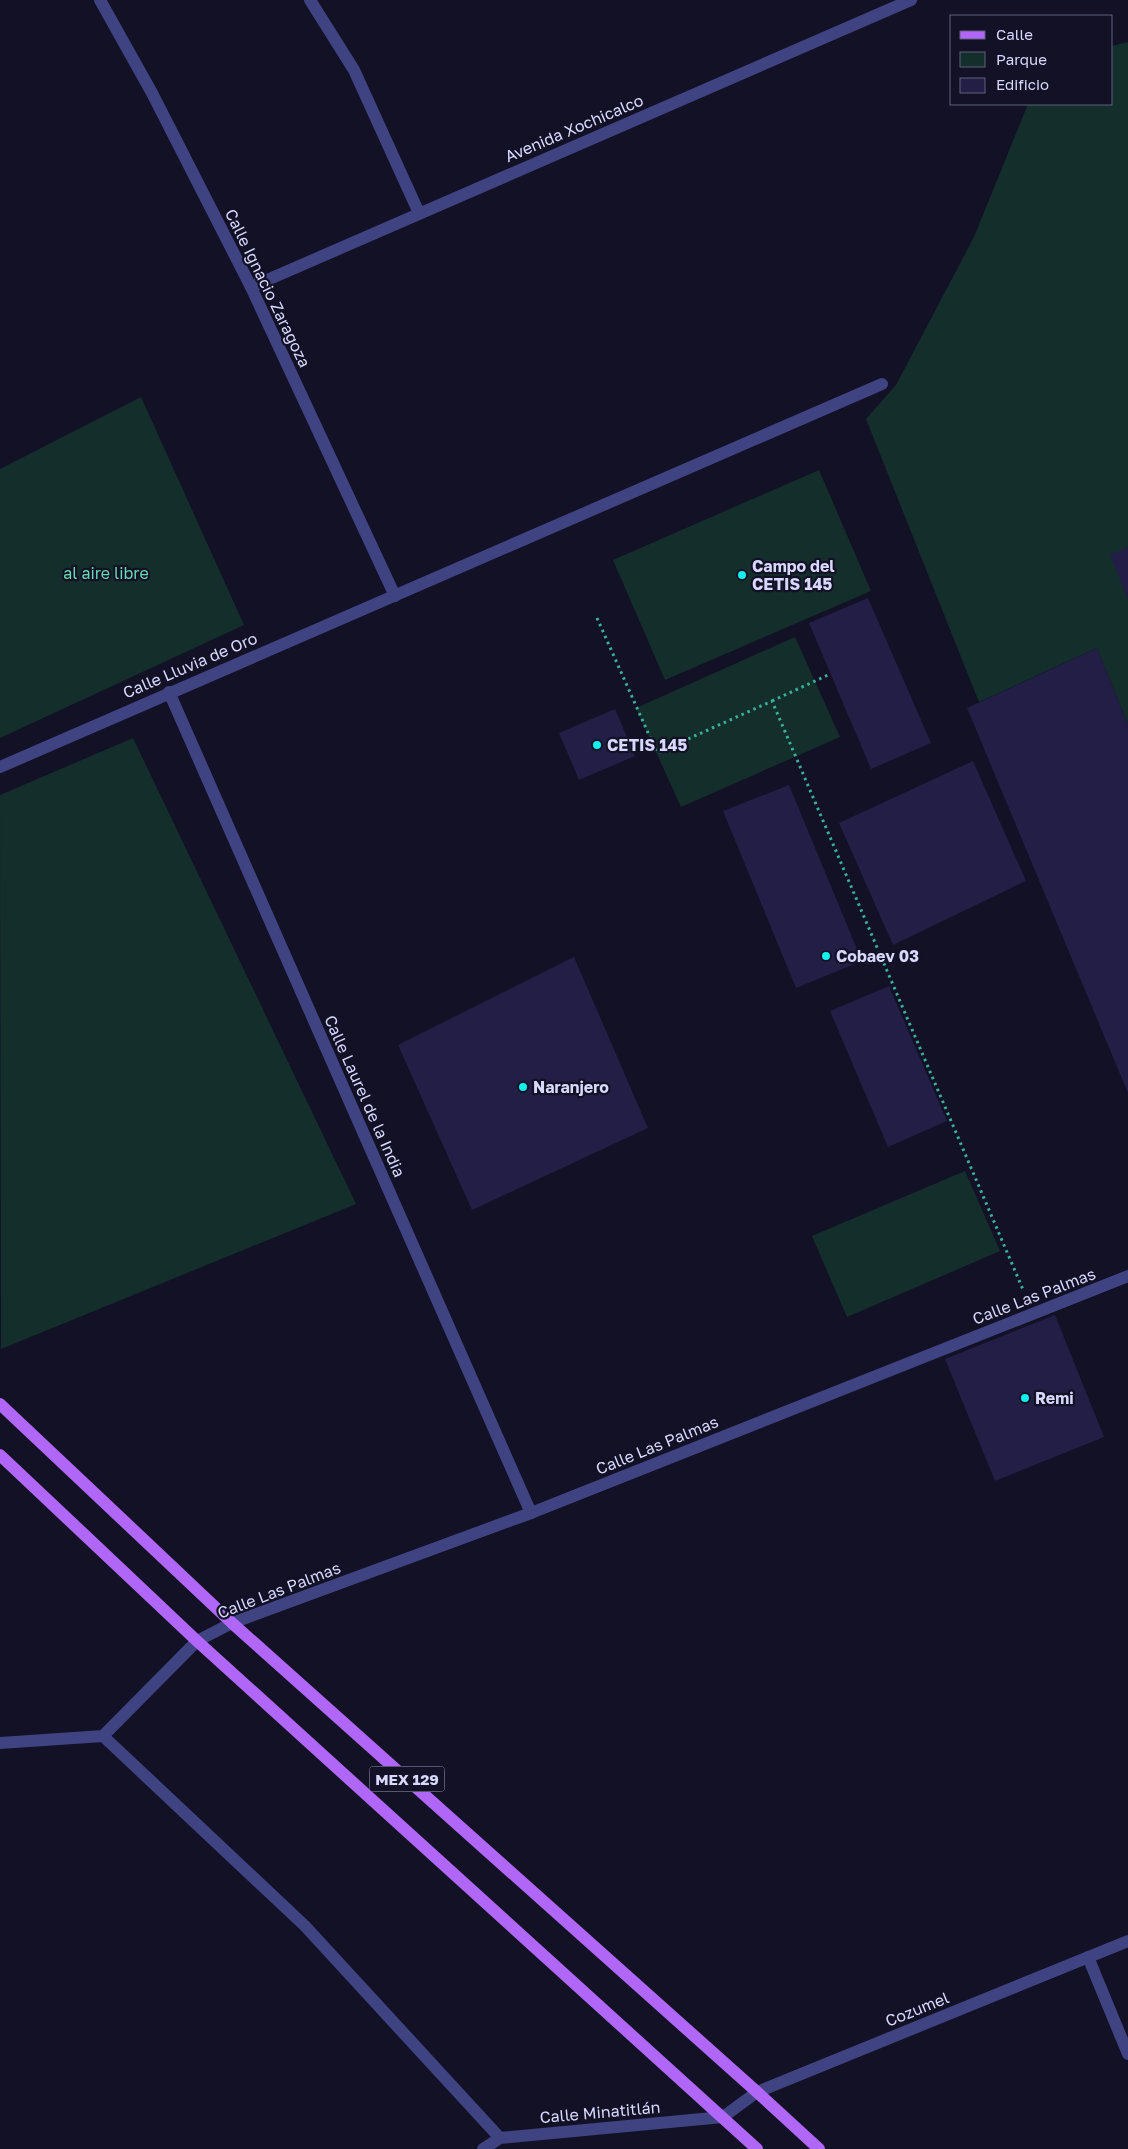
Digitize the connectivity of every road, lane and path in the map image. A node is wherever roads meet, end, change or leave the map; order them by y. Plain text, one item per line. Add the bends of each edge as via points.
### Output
1 (100, 0) edge
2 (310, 0) edge
3 (911, 0) edge
4 (419, 213) junction
5 (251, 287) junction
6 (882, 384) dead end
7 (395, 596) junction
8 (597, 618) dead end
9 (830, 674) dead end
10 (169, 692) junction
11 (772, 701) junction
12 (0, 766) edge
13 (1128, 1276) edge
14 (1033, 1313) junction
15 (0, 1404) edge
16 (0, 1455) edge
17 (531, 1513) junction
18 (232, 1623) junction
19 (197, 1641) junction
20 (103, 1736) junction
21 (0, 1743) edge
22 (1128, 1941) edge
23 (1088, 1957) junction
24 (1128, 2054) edge
25 (757, 2092) junction
26 (723, 2117) junction
27 (500, 2138) junction
28 (483, 2149) edge
29 (756, 2149) edge
30 (819, 2149) edge

1 - 5 street, Calle Ignacio Zaragoza via 152,93
2 - 4 street via 354,70
3 - 4 street, Avenida Xochicalco
4 - 5 street, Avenida Xochicalco
5 - 7 street, Calle Ignacio Zaragoza
6 - 7 street, Calle Lluvia de Oro
7 - 10 street, Calle Lluvia de Oro
8 - 11 path via 657,753
9 - 11 path
10 - 12 street, Calle Lluvia de Oro
10 - 17 street, Calle Laurel de la India
11 - 14 path
13 - 14 street, Calle Las Palmas
14 - 17 street, Calle Las Palmas
15 - 18 main road, MEX 129
16 - 19 main road, MEX 129
17 - 18 street, Calle Las Palmas
18 - 19 street, Calle Las Palmas
18 - 25 main road, MEX 129
19 - 20 street, Calle Las Palmas
19 - 26 main road, MEX 129
20 - 21 street
20 - 27 street via 306,1926
22 - 23 street, Cozumel
23 - 24 street
23 - 25 street, Cozumel
25 - 26 street, Cozumel
25 - 30 main road, MEX 129
26 - 27 street, Calle Minatitlán
26 - 29 main road, MEX 129
27 - 28 street, Calle Minatitlán

